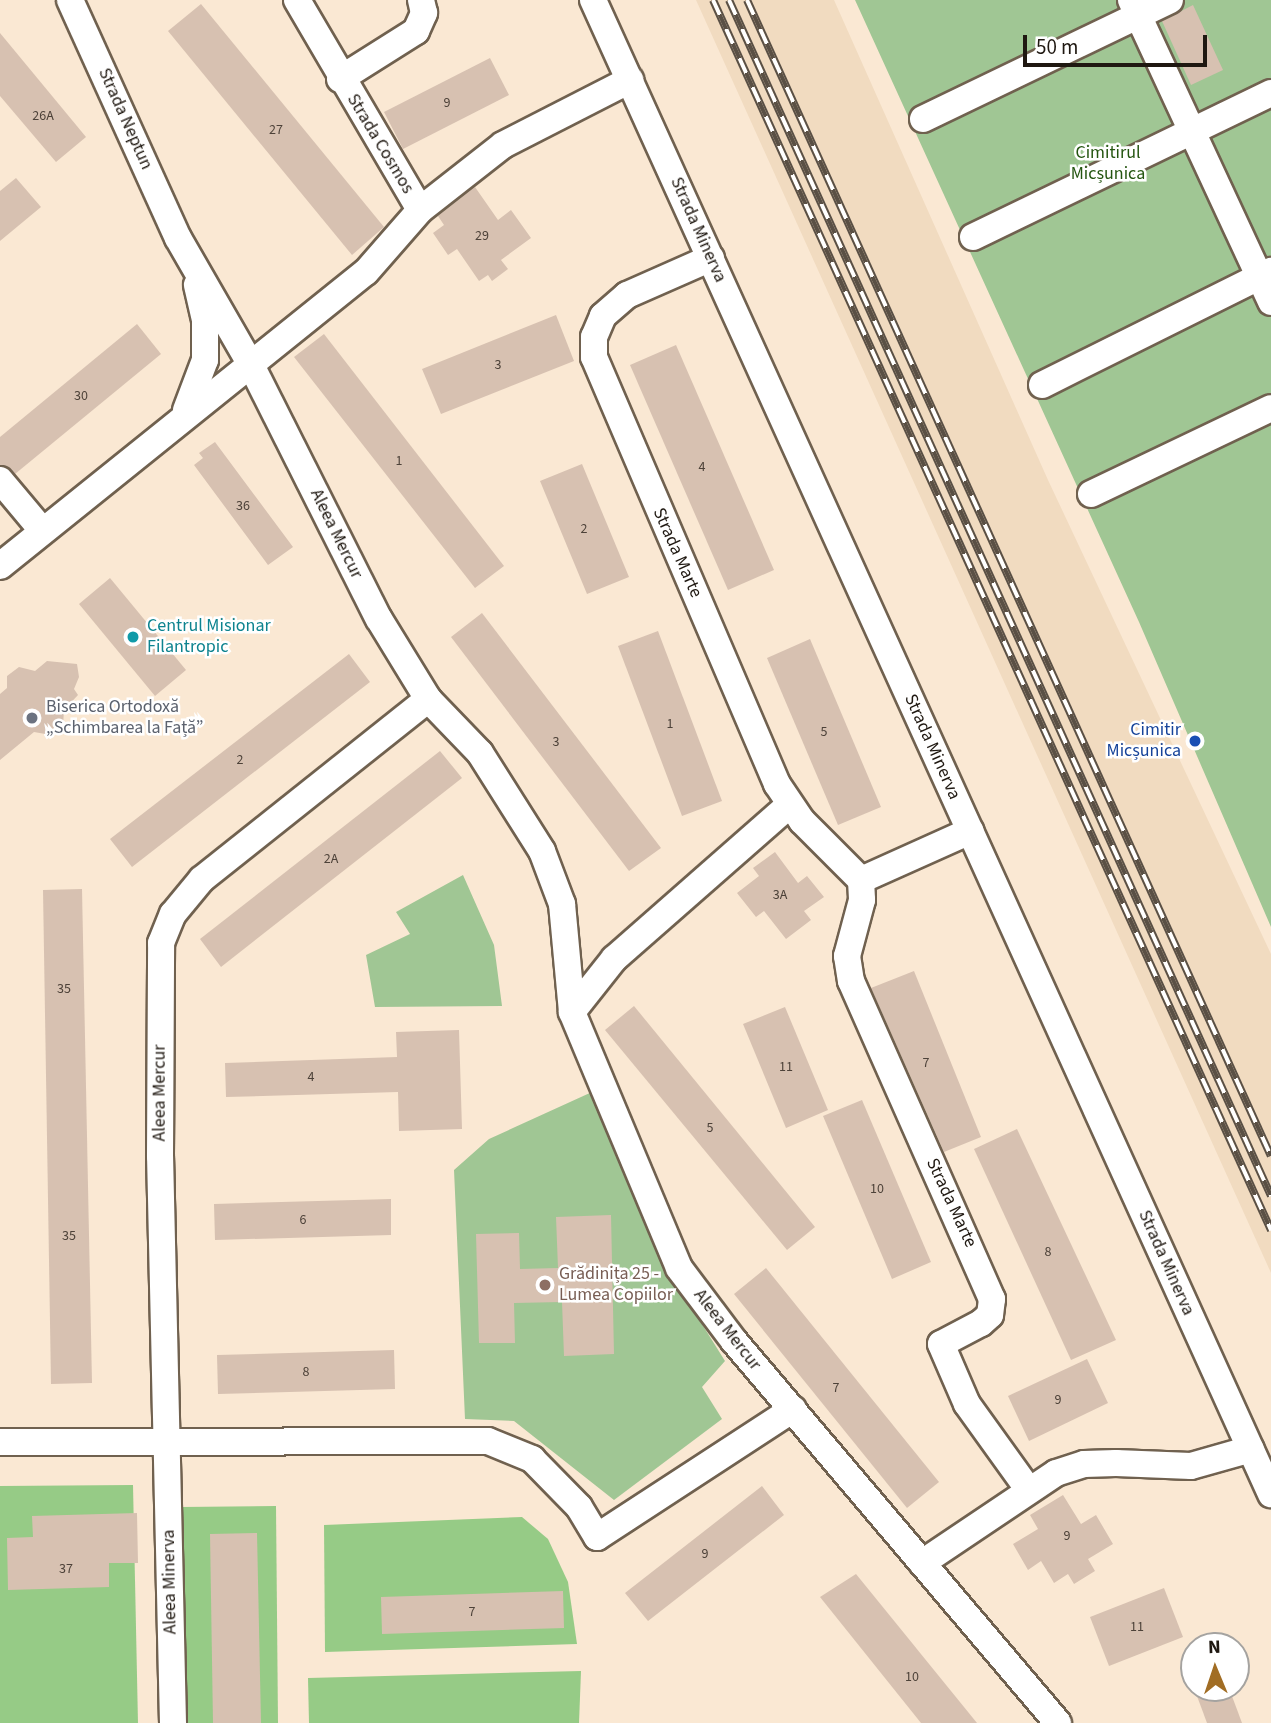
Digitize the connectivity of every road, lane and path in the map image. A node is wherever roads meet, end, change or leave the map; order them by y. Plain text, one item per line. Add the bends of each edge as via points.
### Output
1 (71, 0) edge
2 (297, 0) edge
3 (421, 0) edge
4 (593, 0) edge
5 (1170, 0) edge
6 (1135, 8) edge
7 (340, 79) junction
8 (630, 80) junction
9 (1271, 93) edge
10 (923, 119) dead end
11 (1192, 131) junction
12 (420, 210) junction
13 (974, 236) dead end
14 (178, 239) junction
15 (711, 258) junction
16 (1265, 274) edge
17 (1271, 302) edge
18 (251, 365) junction
19 (1042, 385) dead end
20 (1271, 408) edge
21 (182, 416) junction
22 (0, 480) edge
23 (1091, 494) dead end
24 (42, 530) junction
25 (0, 566) edge
26 (428, 699) junction
27 (789, 805) junction
28 (970, 831) junction
29 (861, 880) junction
30 (572, 1012) junction
31 (793, 1409) junction
32 (0, 1442) edge
33 (167, 1442) junction
34 (1251, 1449) junction
35 (1028, 1489) junction
36 (1271, 1494) edge
37 (922, 1563) junction
38 (173, 1723) edge
39 (1058, 1723) edge

1 - 14 street, Strada Neptun
2 - 7 street
3 - 7 street, Strada Cosmos via 424,13 416,31
4 - 8 street, Strada Minerva
5 - 6 street
6 - 10 street
6 - 11 street
7 - 12 street, Strada Cosmos
8 - 12 street, Strada Cosmos via 514,138
8 - 15 street, Strada Minerva
9 - 11 street
11 - 13 street
11 - 16 street
12 - 18 street, Strada Neptun via 366,272
14 - 18 street, Strada Neptun
14 - 21 street, Strada Neptun via 197,285 206,339 201,379
15 - 27 street, Strada Marte via 619,302 603,316 594,337 594,357
15 - 28 street, Strada Minerva
16 - 17 street
16 - 19 street
18 - 21 street, Strada Neptun
18 - 26 street, Aleea Mercur via 357,579
20 - 23 street
21 - 24 street, Strada Neptun
22 - 24 street
24 - 25 street, Strada Neptun
26 - 30 street, Aleea Mercur via 480,753 542,851 562,905
26 - 33 street, Aleea Mercur via 202,879 173,914 161,943 160,1156
27 - 29 street, Strada Marte
27 - 30 street via 614,959
28 - 29 street
28 - 34 street, Strada Minerva
29 - 35 street, Strada Marte via 862,900 846,956 851,981 992,1299 990,1314 981,1323 941,1344 967,1404
30 - 31 street, Aleea Mercur via 679,1268
31 - 33 street via 597,1537 579,1507 532,1459 488,1441
31 - 37 street, Aleea Mercur
32 - 33 street
33 - 38 street, Aleea Minerva
34 - 35 street via 1191,1466 1084,1464
34 - 36 street, Strada Minerva
35 - 37 street
37 - 39 street, Aleea Mercur

